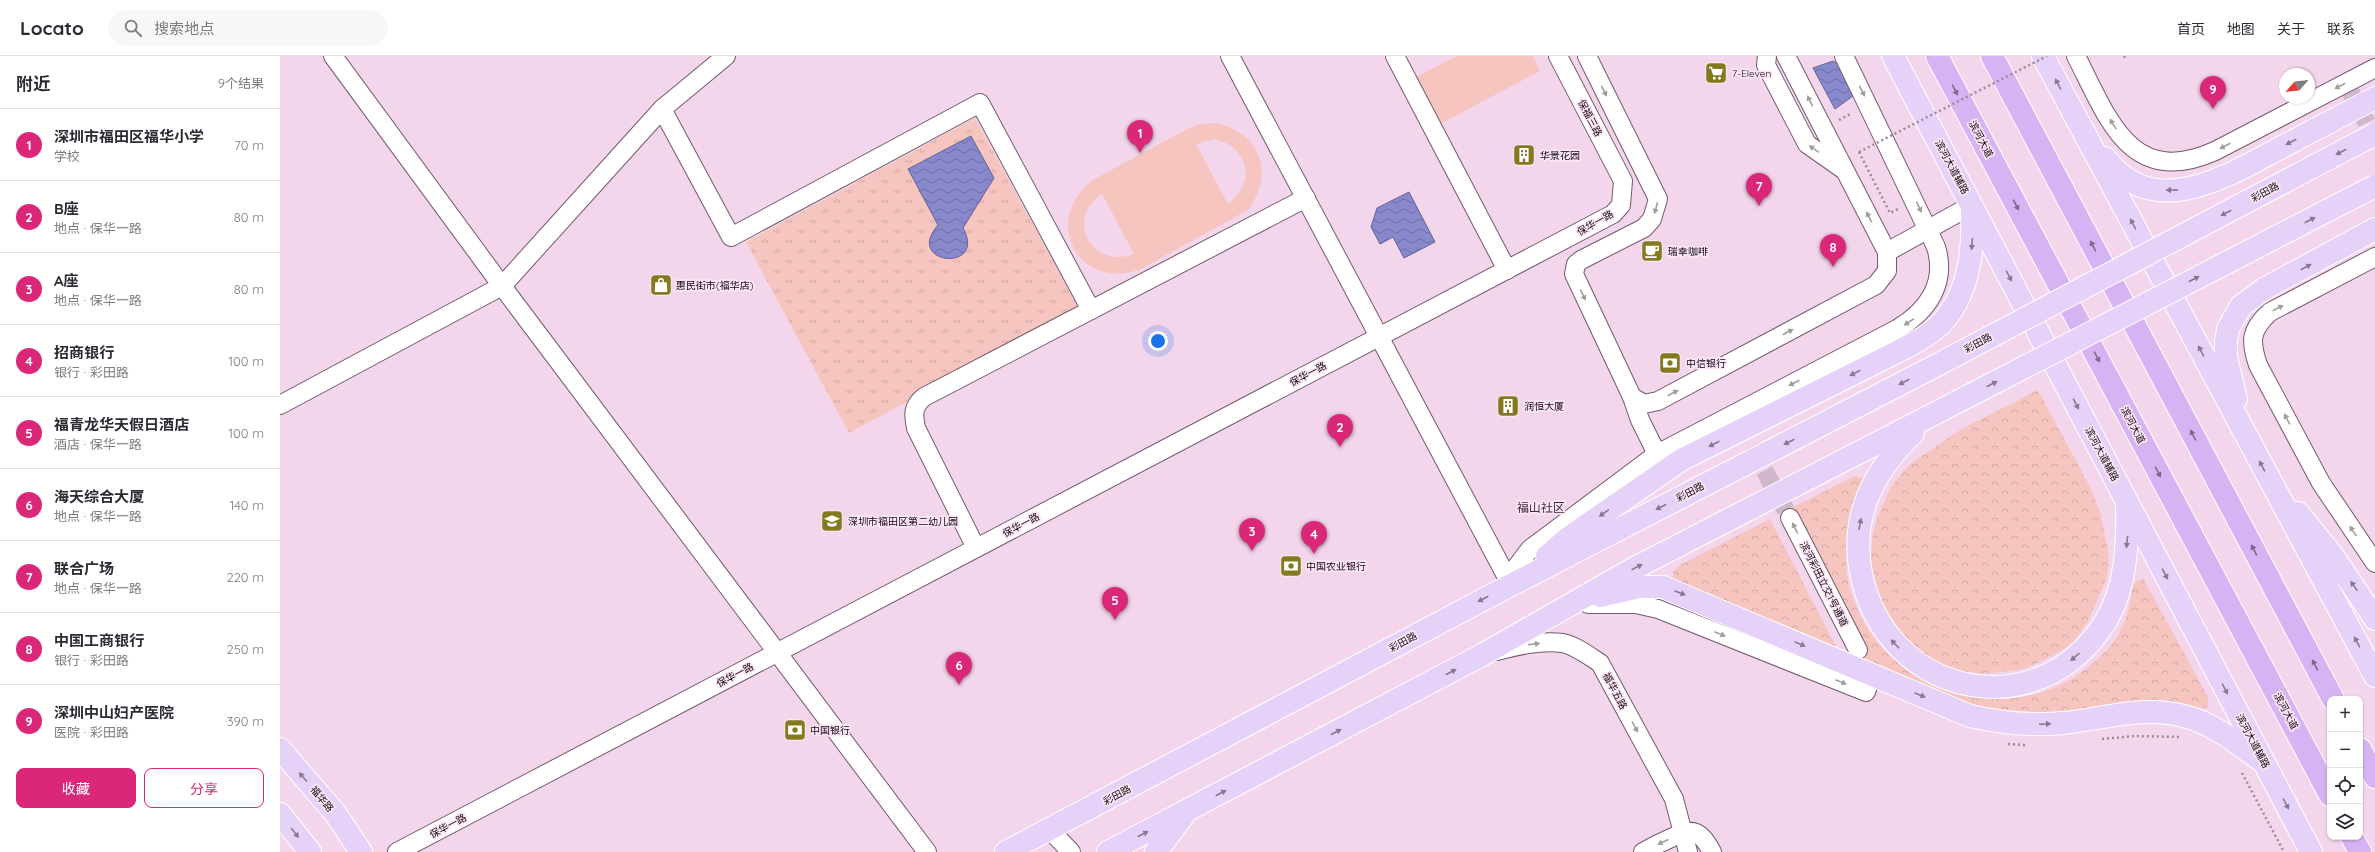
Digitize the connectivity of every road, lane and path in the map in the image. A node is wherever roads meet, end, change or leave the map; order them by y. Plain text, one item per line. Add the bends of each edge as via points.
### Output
1 (333, 56) edge
2 (726, 56) edge
3 (1230, 56) edge
4 (1395, 56) edge
5 (1558, 56) edge
6 (1587, 56) edge
7 (1767, 56) edge
8 (1786, 56) edge
9 (1844, 56) edge
10 (1893, 56) edge
11 (1937, 56) edge
12 (1992, 56) edge
13 (2043, 56) edge
14 (2047, 56) edge
15 (2076, 56) edge
16 (2375, 68) edge
17 (2375, 98) edge
18 (1869, 105) junction
19 (662, 109) junction
20 (2073, 112) junction
21 (1836, 121) dead end
22 (2375, 134) edge
23 (1846, 172) junction
24 (1623, 180) joint
25 (2375, 186) edge
26 (1306, 198) junction
27 (1972, 205) junction
28 (1901, 207) dead end
29 (1929, 229) junction
30 (2375, 229) edge
31 (1887, 252) junction
32 (2375, 257) edge
33 (1507, 270) junction
34 (502, 286) junction
35 (1091, 310) junction
36 (1379, 337) junction
37 (1632, 397) junction
38 (1651, 403) junction
39 (280, 405) edge
40 (1928, 418) junction
41 (1640, 420) junction
42 (2244, 431) junction
43 (1657, 454) junction
44 (2276, 491) junction
45 (2127, 503) junction
46 (1790, 518) tunnel mouth
47 (976, 548) junction
48 (2375, 563) edge
49 (1511, 585) junction
50 (1574, 603) junction
51 (2375, 618) edge
52 (1858, 650) dead end
53 (776, 653) junction
54 (1482, 655) junction
55 (2375, 676) edge
56 (1867, 689) dead end
57 (2331, 696) edge
58 (2184, 738) dead end
59 (2099, 740) dead end
60 (2006, 744) dead end
61 (2028, 745) dead end
62 (280, 749) edge
63 (2363, 755) edge
64 (2264, 762) junction
65 (2241, 771) dead end
66 (2375, 777) edge
67 (2327, 789) edge
68 (1186, 812) junction
69 (280, 814) edge
70 (1050, 830) junction
71 (1683, 831) junction
72 (2354, 840) edge
73 (310, 852) edge
74 (361, 852) edge
75 (397, 852) edge
76 (927, 852) edge
77 (1006, 852) edge
78 (1055, 852) edge
79 (1071, 852) edge
80 (1108, 852) edge
81 (1156, 852) edge
82 (1643, 852) edge
83 (1688, 852) edge
84 (1712, 852) edge
85 (2284, 852) edge
86 (2311, 852) edge
87 (2360, 852) edge

1 - 34 street
2 - 19 street
3 - 26 street
4 - 33 street
5 - 24 street, 保福三路
6 -> 37 street via 1658,199 1652,219 1644,228 1581,260 1574,269 1576,280
23 -> 7 street via 1807,144 1766,65
23 -> 8 street
9 -> 18 street
10 - 27 main road, 滨河大道辅路
11 -> 67 highway, 滨河大道
57 -> 12 highway
20 -> 13 main road
14 - 28 path, bridge via 1859,152 1890,213
16 -> 15 street via 2215,151 2189,161 2167,162 2144,156 2122,138
17 -> 20 main road via 2228,176 2206,185 2171,191 2153,189 2124,177 2109,164
18 - 21 path
18 -> 29 street
19 - 34 street
19 - 35 street via 731,237 980,103
42 -> 20 main road
22 -> 49 main road, 彩田路, bridge via 1939,364
31 -> 23 street
24 - 33 street, 保华一路 via 1621,205 1613,214
40 -> 25 main road, bridge
26 - 35 street
26 - 36 street
27 - 29 street
27 -> 45 main road, 滨河大道辅路
27 -> 49 main road via 1971,258 1965,281 1954,307 1940,325 1899,351 1681,460 1568,538
29 - 31 street
29 -> 43 street via 1939,256 1940,275 1931,299 1917,317 1737,418
42 -> 30 main road via 2226,357 2228,329 2234,316 2241,306 2264,289
38 -> 31 street via 1876,285 1887,271
48 -> 32 street via 2321,483 2258,365 2253,349 2253,335 2259,322 2270,312
33 - 36 street, 保华一路
34 - 39 street
34 - 53 street
35 - 47 street via 924,396 916,403 913,414 916,428
36 - 47 street, 保华一路
36 - 49 street
37 - 38 street via 1644,404
37 - 41 street
38 - 41 street via 1643,409
45 -> 40 main road via 2128,536 2124,573 2105,623 2088,645 2068,663 2044,677 2022,684 1995,687 1964,684 1943,678 1916,664 1894,644 1872,611 1864,591 1858,558 1858,526 1876,477 1892,454
50 -> 40 main road via 1638,567
41 - 43 street
44 -> 42 main road
43 - 49 street via 1530,549 1510,574
51 -> 44 main road via 2333,556 2307,523
55 -> 44 main road
45 -> 64 main road, 滨河大道辅路
52 -> 46 street, 滨河彩田立交1号通道
47 - 53 street, 保华一路
49 -> 70 main road, 彩田路
50 - 54 main road
50 -> 56 street via 1636,604 1658,609
50 -> 64 main road via 1639,587 1663,588 1970,716 2010,723 2036,724 2063,723 2136,712 2183,716 2208,725
53 - 75 street, 保华一路
53 - 76 street
68 -> 54 main road
54 -> 71 street, 福华五路 via 1520,646 1563,643 1600,663 1674,799
58 - 59 path via 2136,736
60 - 61 path
74 -> 62 main road, 福华路 via 335,813
63 - 66 highway
64 -> 86 main road, 滨河大道辅路
65 - 85 path
80 -> 68 main road
68 - 81 main road
69 -> 73 main road
70 - 77 main road, 彩田路
70 - 78 street
70 - 79 street
71 -> 82 street
71 - 83 street, 福华五路
71 - 84 street via 1692,831 1701,836
72 - 87 highway

